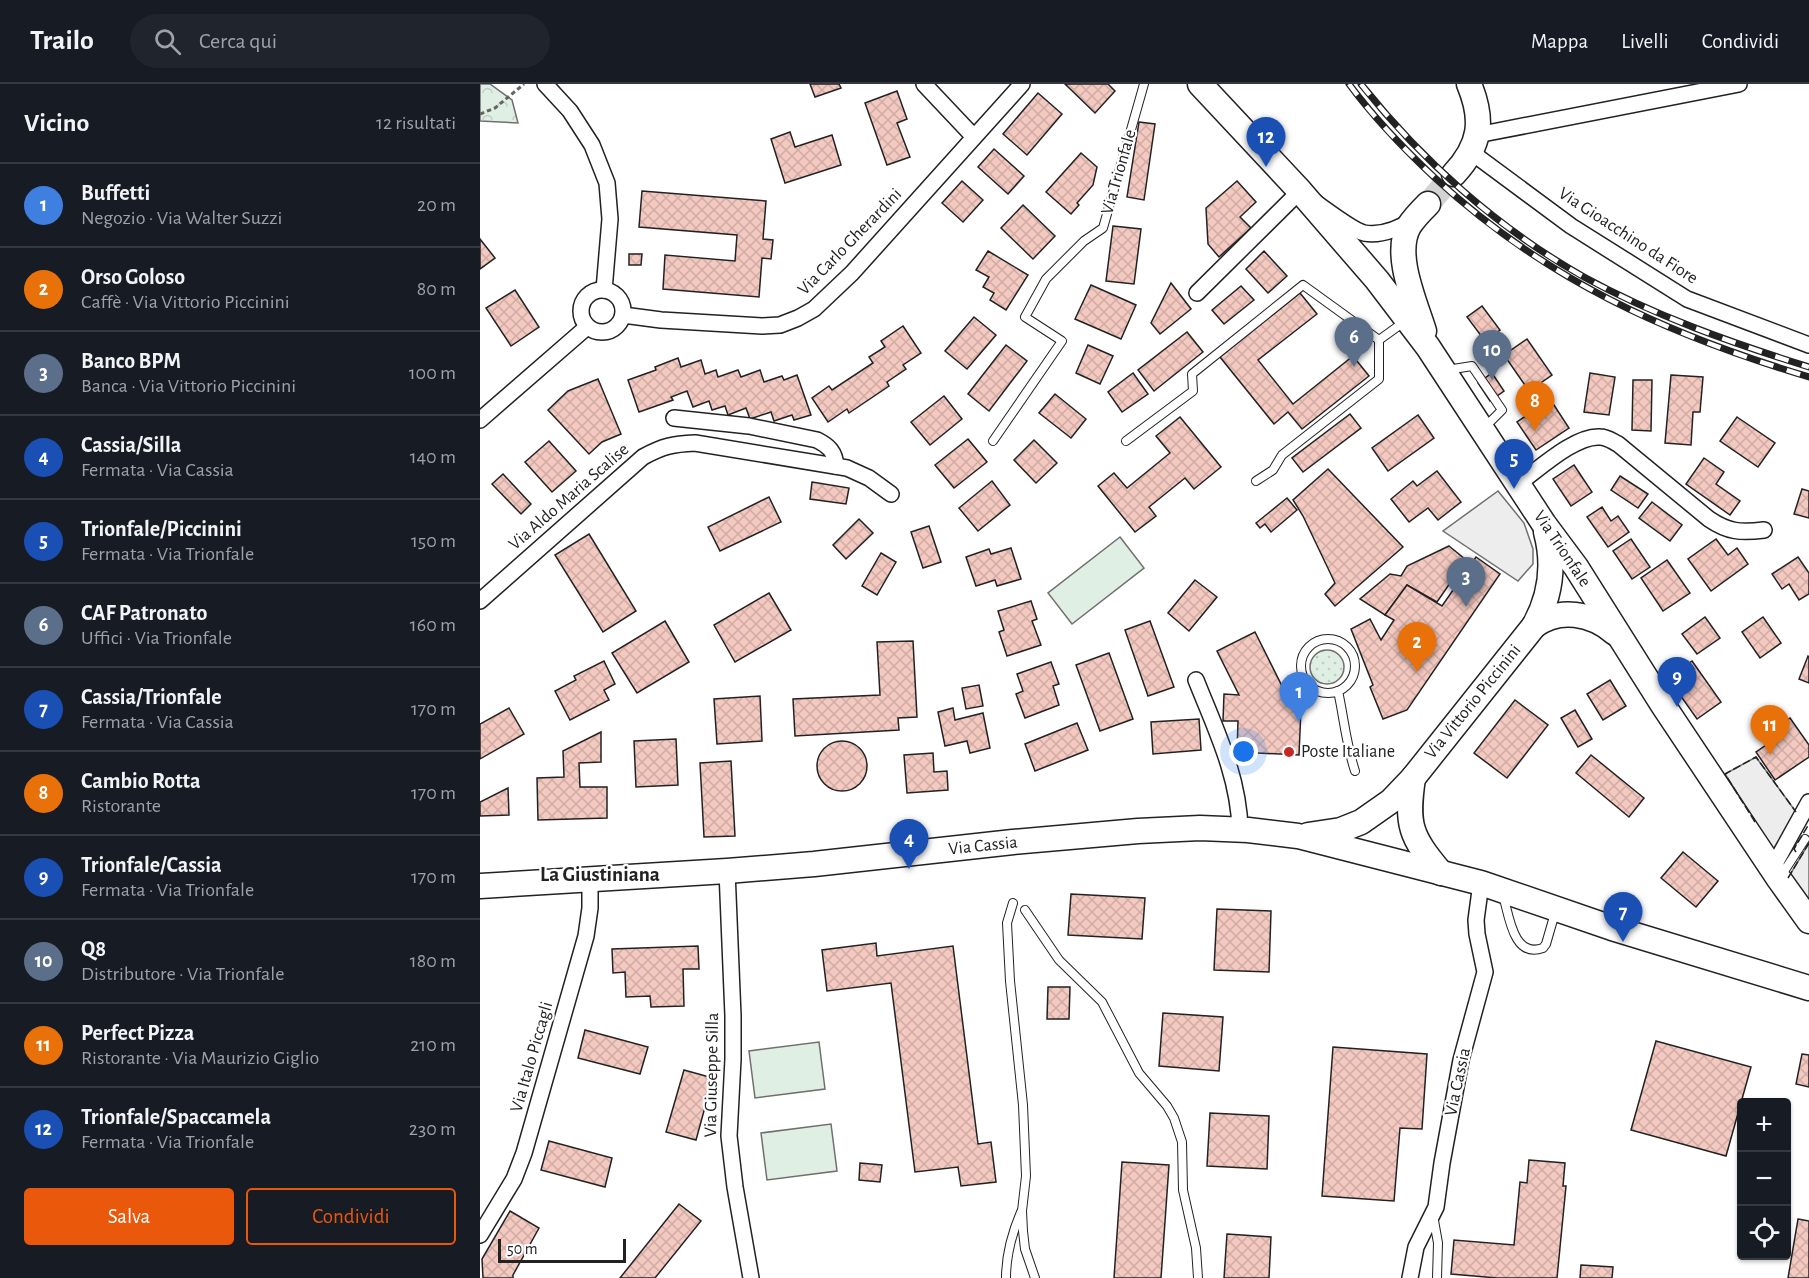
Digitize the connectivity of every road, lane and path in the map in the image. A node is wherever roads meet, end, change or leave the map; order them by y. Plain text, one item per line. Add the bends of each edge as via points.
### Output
1 (524, 84) edge
2 (545, 84) edge
3 (924, 84) edge
4 (1022, 84) edge
5 (1144, 84) edge
6 (1200, 84) edge
7 (1468, 84) edge
8 (1739, 84) edge
9 (480, 114) edge
10 (974, 137) junction
11 (1474, 143) junction
12 (1454, 174) tunnel mouth
13 (1300, 191) junction
14 (1421, 212) joint
15 (603, 290) junction
16 (1197, 293) dead end
17 (623, 315) junction
18 (1407, 320) junction
19 (587, 327) junction
20 (1379, 340) junction
21 (1809, 345) edge
22 (1428, 347) junction
23 (674, 418) dead end
24 (480, 420) edge
25 (993, 441) dead end
26 (1126, 441) dead end
27 (836, 466) junction
28 (1256, 481) dead end
29 (1518, 484) junction
30 (891, 494) dead end
31 (1544, 524) junction
32 (1764, 530) dead end
33 (480, 602) edge
34 (1534, 626) junction
35 (1617, 634) junction
36 (1196, 680) dead end
37 (1338, 691) junction
38 (1355, 771) dead end
39 (1413, 777) junction
40 (1809, 801) edge
41 (1240, 830) junction
42 (1299, 836) junction
43 (1805, 839) dead end
44 (727, 871) junction
45 (1441, 873) junction
46 (1775, 874) junction
47 (590, 880) junction
48 (480, 886) edge
49 (1491, 886) junction
50 (1013, 903) dead end
51 (1556, 909) junction
52 (1025, 910) dead end
53 (1809, 921) edge
54 (1809, 988) edge
55 (1022, 1210) junction
56 (1433, 1214) junction
57 (480, 1235) edge
58 (751, 1278) edge
59 (1006, 1278) edge
60 (1035, 1278) edge
61 (1198, 1278) edge
62 (1410, 1278) edge
63 (1437, 1278) edge

1 - 9 path via 495,108
2 - 15 street via 570,111 592,145 607,183 610,219
3 - 10 street
4 - 10 street, Via Carlo Gherardini
5 - 25 lane, Via Trionfale via 1103,228 1046,279 1025,317 1062,340
6 - 13 main road, Via Trionfale
7 - 11 main road via 1478,112
8 - 11 street
10 - 17 street, Via Carlo Gherardini via 852,273 814,309 798,318 762,326
11 - 12 main road
11 - 21 street, Via Gioacchino da Fiore via 1572,226 1687,299
13 - 14 street via 1363,233 1390,230
13 - 16 street
13 - 18 main road, Via Trionfale
14 - 22 main road via 1403,240 1403,258
15 - 17 street via 622,303
15 - 19 street via 591,293 582,303 581,316
17 - 19 street via 609,331 597,332
18 - 20 lane
18 - 22 main road, Via Trionfale
19 - 24 street
20 - 26 lane via 1303,285 1191,374 1193,392
20 - 28 lane via 1380,379 1282,455 1273,470
22 - 29 main road, Via Trionfale
23 - 27 street via 760,427 817,440 833,451
27 - 30 street, Via Aldo Maria Scalise via 863,475
27 - 33 street, Via Aldo Maria Scalise via 695,443 660,447 643,457
29 - 31 main road, Via Trionfale
29 - 32 street via 1569,448 1600,437 1618,444 1721,528 1737,532
31 - 34 main road, Via Vittorio Piccinini via 1551,557 1550,583
31 - 35 main road, Via Trionfale
34 - 35 main road, Via Vittorio Piccinini via 1553,616 1571,614 1602,624
34 - 39 main road, Via Vittorio Piccinini
35 - 46 main road, Via Trionfale
36 - 41 street via 1234,783
37 - 37 lane via 1352,680 1355,662 1347,646 1339,641 1321,640 1302,657 1302,675 1321,692
37 - 38 lane via 1346,744
39 - 42 main road, Via Vittorio Piccinini via 1385,806 1361,822 1327,833
39 - 45 main road, Via Vittorio Piccinini via 1410,804 1414,836
40 - 46 street
41 - 42 main road, Via Cassia
41 - 44 main road, Via Cassia via 1138,831
42 - 45 main road, Via Cassia
43 - 46 lane
44 - 47 main road, Via Cassia
44 - 58 street, Via Giuseppe Silla via 734,1016 729,1136
45 - 49 main road, Via Cassia
46 - 53 main road, Via Trionfale
47 - 48 main road, Via Cassia
47 - 57 street, Via Italo Piccagli via 586,936 524,1154 514,1179
49 - 51 main road, Via Cassia
49 - 51 lane via 1516,939 1530,950 1546,944
49 - 56 street, Via Cassia via 1476,920 1485,972 1461,1060
50 - 55 lane via 1007,923 1023,1105 1026,1176
51 - 54 main road, Via Cassia
52 - 61 lane via 1059,960 1102,1002 1139,1073 1174,1118 1182,1142 1183,1190 1196,1248
55 - 59 lane via 1013,1231
55 - 60 lane via 1025,1249
56 - 62 street, Via Cassia via 1416,1247
56 - 63 lane via 1438,1243

